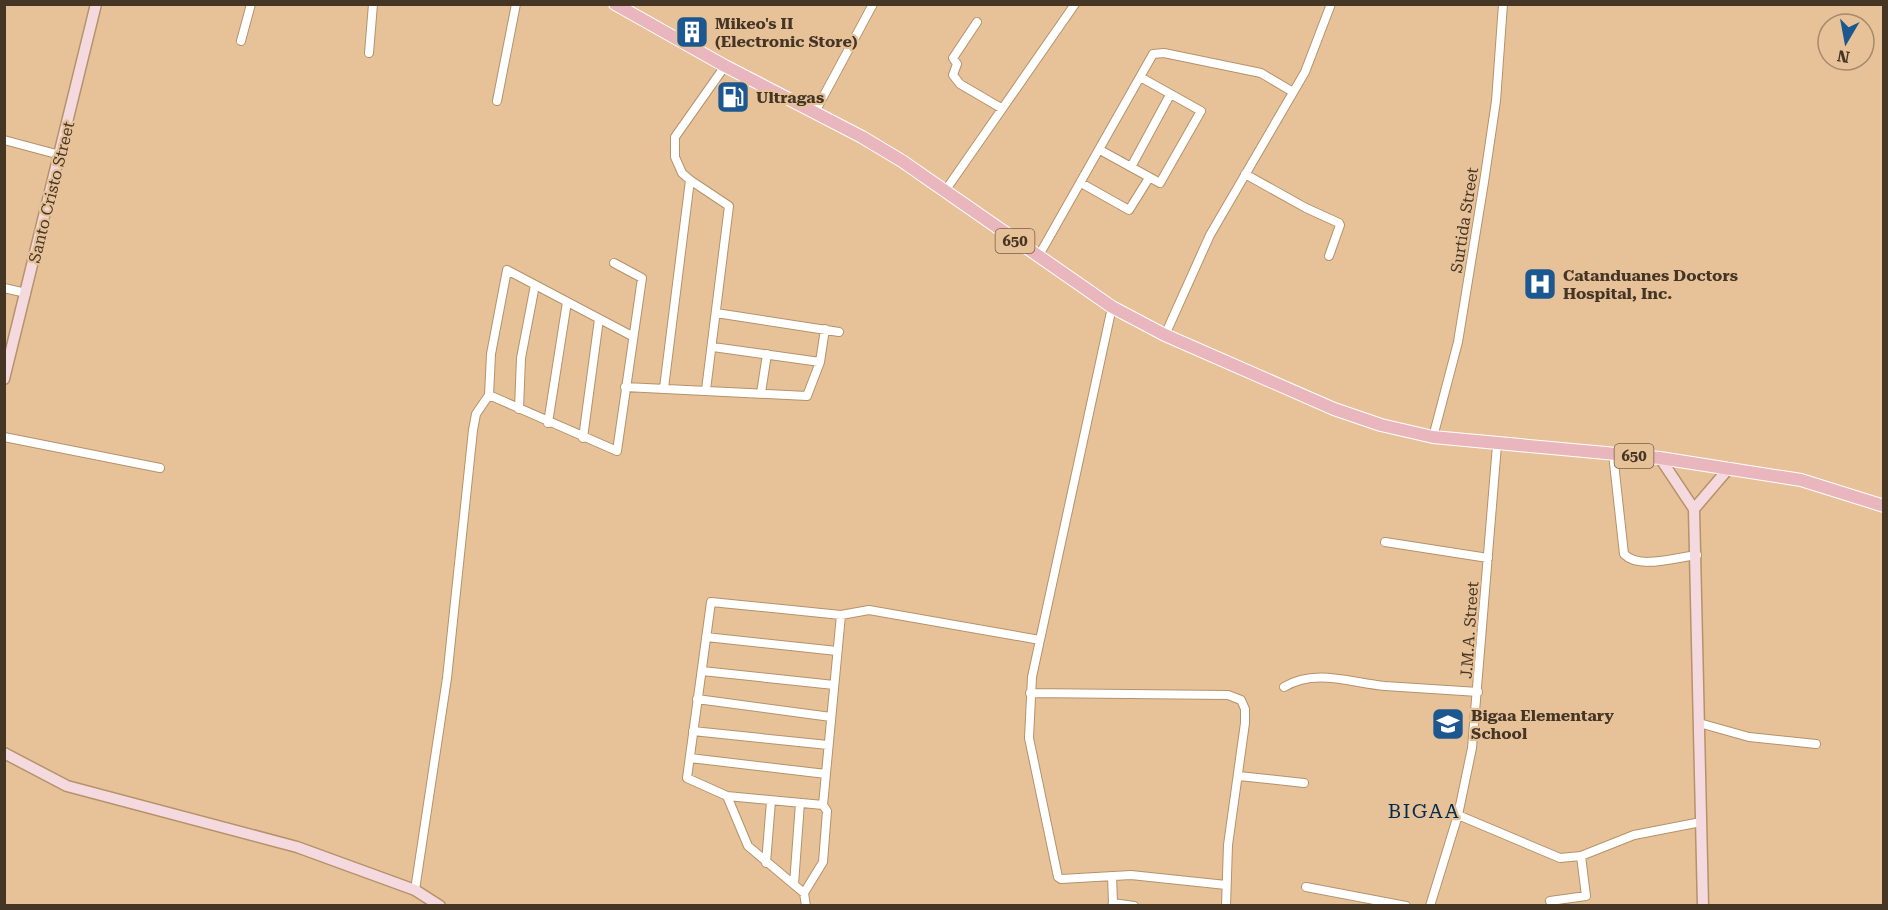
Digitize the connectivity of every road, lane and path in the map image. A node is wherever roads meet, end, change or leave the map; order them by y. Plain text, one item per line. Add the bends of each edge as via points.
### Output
1 (96, 4) edge
2 (251, 4) edge
3 (373, 4) edge
4 (516, 4) edge
5 (615, 4) edge
6 (873, 4) edge
7 (1075, 4) edge
8 (1331, 4) edge
9 (1503, 4) edge
10 (977, 22) dead end
11 (241, 41) dead end
12 (369, 53) dead end
13 (725, 66) junction
14 (1142, 78) junction
15 (1293, 92) junction
16 (1170, 95) junction
17 (497, 101) dead end
18 (1001, 108) junction
19 (815, 112) junction
20 (4, 140) edge
21 (1100, 150) junction
22 (60, 155) junction
23 (1131, 167) junction
24 (1245, 174) junction
25 (1149, 178) junction
26 (690, 180) junction
27 (1081, 183) junction
28 (945, 191) junction
29 (1329, 256) dead end
30 (1038, 257) junction
31 (614, 263) dead end
32 (536, 285) junction
33 (4, 288) edge
34 (26, 293) junction
35 (567, 302) junction
36 (1112, 307) junction
37 (716, 314) junction
38 (599, 319) junction
39 (825, 329) junction
40 (839, 332) dead end
41 (1165, 335) junction
42 (632, 336) junction
43 (712, 347) junction
44 (767, 354) junction
45 (820, 362) junction
46 (4, 379) edge
47 (625, 387) junction
48 (664, 388) junction
49 (706, 390) junction
50 (761, 393) junction
51 (489, 394) junction
52 (519, 409) junction
53 (548, 423) junction
54 (4, 437) edge
55 (1433, 437) junction
56 (583, 438) junction
57 (1497, 445) junction
58 (1613, 454) junction
59 (1660, 458) junction
60 (159, 468) dead end
61 (1729, 468) junction
62 (1884, 506) edge
63 (1694, 509) junction
64 (1385, 542) dead end
65 (1696, 555) junction
66 (1488, 558) junction
67 (841, 615) junction
68 (706, 637) junction
69 (1040, 640) junction
70 (837, 651) junction
71 (702, 670) junction
72 (834, 685) junction
73 (1284, 687) dead end
74 (1478, 692) junction
75 (1030, 693) junction
76 (698, 699) junction
77 (831, 717) junction
78 (1699, 723) junction
79 (693, 731) junction
80 (1816, 744) dead end
81 (828, 745) junction
82 (4, 753) edge
83 (690, 758) junction
84 (826, 774) junction
85 (1239, 776) junction
86 (1304, 783) dead end
87 (727, 796) junction
88 (771, 801) junction
89 (800, 803) junction
90 (823, 804) junction
91 (1458, 815) junction
92 (1701, 822) junction
93 (1581, 856) junction
94 (766, 863) junction
95 (1112, 876) junction
96 (794, 884) junction
97 (1226, 885) junction
98 (1306, 887) dead end
99 (415, 890) junction
100 (804, 893) junction
101 (1550, 901) dead end
102 (1113, 904) edge
103 (440, 906) edge
104 (806, 906) edge
105 (1134, 906) edge
106 (1226, 906) edge
107 (1406, 906) edge
108 (1430, 906) edge
109 (1703, 906) edge

1 - 22 street, Santo Cristo Street
2 - 11 street
3 - 12 street
4 - 17 street
5 - 13 main road, 650
6 - 19 street
7 - 18 street
8 - 15 street via 1309,63
9 - 55 street, Surtida Street via 1497,101 1484,182 1454,363
10 - 18 street via 954,58 957,64 953,75 960,84
13 - 19 main road, 650
13 - 26 street via 675,137 675,157
14 - 15 street via 1153,54 1164,53 1261,73
14 - 16 street
14 - 21 street
15 - 24 street
16 - 23 street
16 - 25 street via 1201,111 1160,183
18 - 28 street
19 - 28 main road, 650 via 862,136
20 - 22 street
21 - 23 street
21 - 27 street
22 - 34 street, Santo Cristo Street
23 - 25 street
24 - 29 street via 1339,223
24 - 41 street via 1210,235
25 - 27 street via 1129,210
26 - 37 street via 729,206
26 - 48 street
27 - 30 street
28 - 30 main road, 650
30 - 36 main road, 650
31 - 42 street via 642,278
32 - 35 street
32 - 51 street via 507,270 491,354
32 - 52 street via 521,358
33 - 34 street
34 - 46 street, Santo Cristo Street
35 - 38 street
35 - 53 street
36 - 41 main road, 650
36 - 69 street
37 - 39 street
37 - 43 street
38 - 42 street
38 - 56 street
39 - 40 street
39 - 45 street
41 - 55 main road, 650 via 1350,416
42 - 47 street
43 - 44 street
43 - 49 street
44 - 45 street
44 - 50 street
45 - 50 street via 807,396
47 - 48 street
47 - 56 street via 617,451
48 - 49 street
49 - 50 street
51 - 52 street
51 - 99 street via 476,414 473,430 447,678
52 - 53 street
53 - 56 street
54 - 60 street
55 - 57 main road, 650
57 - 58 main road, 650
57 - 66 street, J.M.A. Street
58 - 59 main road, 650
58 - 65 street via 1624,554 1643,562
59 - 61 main road, 650
59 - 63 street
61 - 62 main road, 650 via 1801,480
61 - 63 street
63 - 65 street
64 - 66 street
65 - 78 street
66 - 74 street, J.M.A. Street
67 - 68 street via 711,602
67 - 69 street via 869,610
67 - 70 street
68 - 70 street
68 - 71 street
69 - 75 street
70 - 72 street
71 - 72 street
71 - 76 street
72 - 77 street
73 - 74 street via 1328,677
74 - 91 street, J.M.A. Street via 1472,748
75 - 85 street via 1228,695 1241,700 1245,723
75 - 95 street via 1029,738 1058,877 1065,880
76 - 77 street
76 - 79 street
77 - 81 street
78 - 80 street via 1749,737
78 - 92 street
79 - 81 street
79 - 83 street
81 - 84 street
82 - 99 street via 67,786 297,847
83 - 84 street
83 - 87 street via 687,778
84 - 90 street
85 - 86 street
85 - 97 street
87 - 88 street
87 - 94 street via 748,846
88 - 89 street
88 - 94 street
89 - 90 street
89 - 96 street
90 - 100 street via 827,811 823,862
91 - 93 street via 1560,858
91 - 108 street, J.M.A. Street
92 - 93 street via 1634,835
92 - 109 street
93 - 101 street via 1586,896
94 - 96 street
95 - 97 street
95 - 102 street
96 - 100 street
97 - 106 street
98 - 107 street
99 - 103 street
100 - 104 street
102 - 105 street

